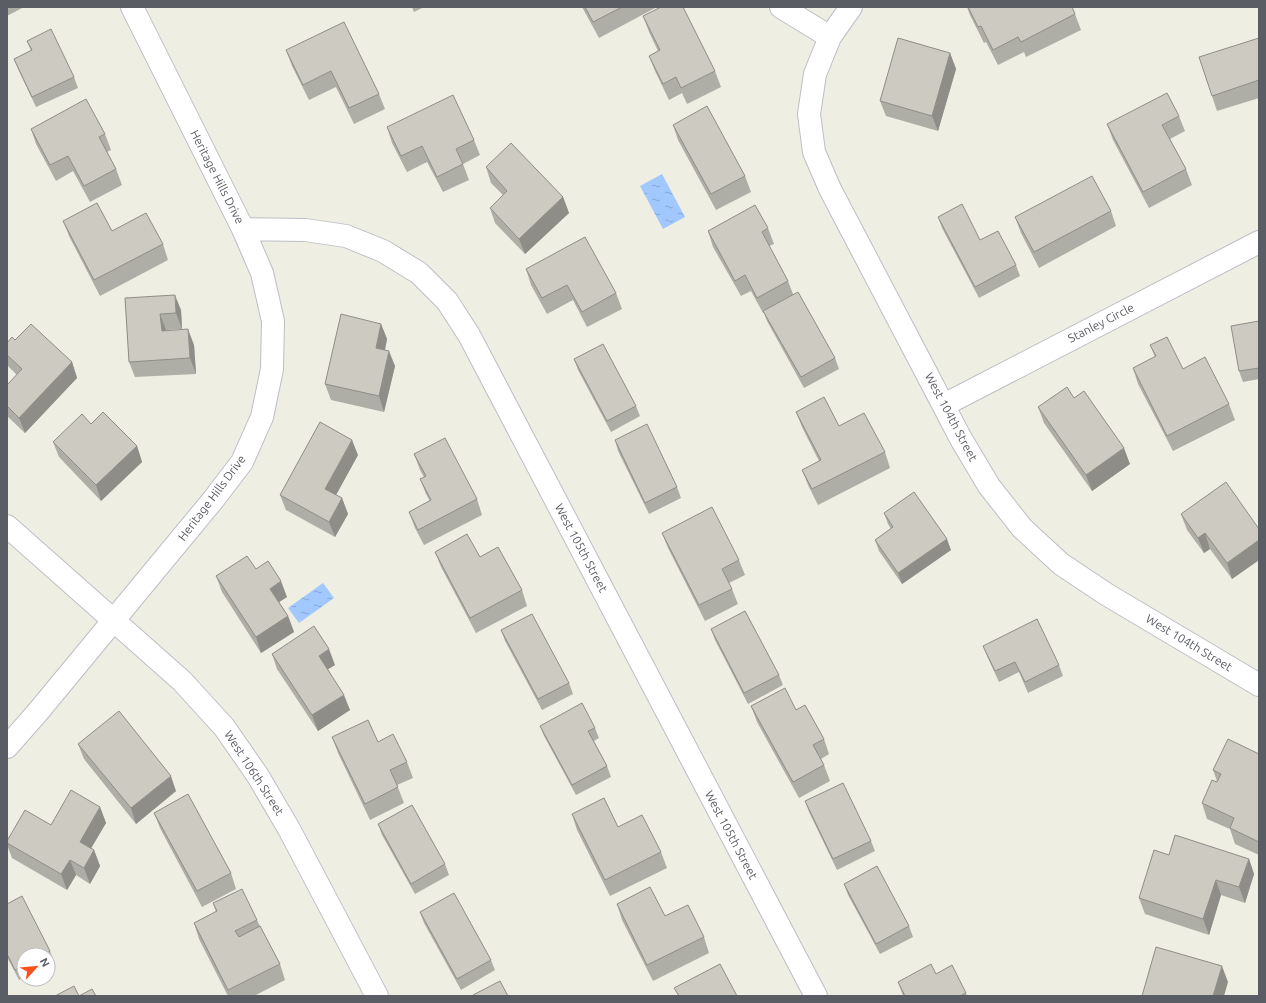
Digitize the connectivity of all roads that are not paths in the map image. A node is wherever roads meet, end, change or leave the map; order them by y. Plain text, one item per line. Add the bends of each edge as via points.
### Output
1 (132, 7) edge
2 (781, 7) edge
3 (851, 7) edge
4 (830, 37) junction
5 (243, 229) junction
6 (1259, 242) edge
7 (944, 405) junction
8 (7, 526) edge
9 (113, 621) junction
10 (1259, 684) edge
11 (7, 747) edge
12 (377, 996) edge
13 (816, 996) edge

1 - 5 street, Heritage Hills Drive
2 - 4 street
3 - 4 street, West 104th Street
4 - 7 street, West 104th Street via 815,74 809,114 814,152 830,189
5 - 9 street, Heritage Hills Drive via 262,273 273,321 272,369 262,417 242,462
5 - 13 street, West 105th Street via 305,230 346,236 384,251 419,273 447,302 469,335
6 - 7 street, Stanley Circle
7 - 10 street, West 104th Street via 989,486 1022,528 1061,564 1106,594
8 - 9 street, West 106th Street
9 - 11 street, Heritage Hills Drive
9 - 12 street, West 106th Street via 182,681 237,745 289,829

